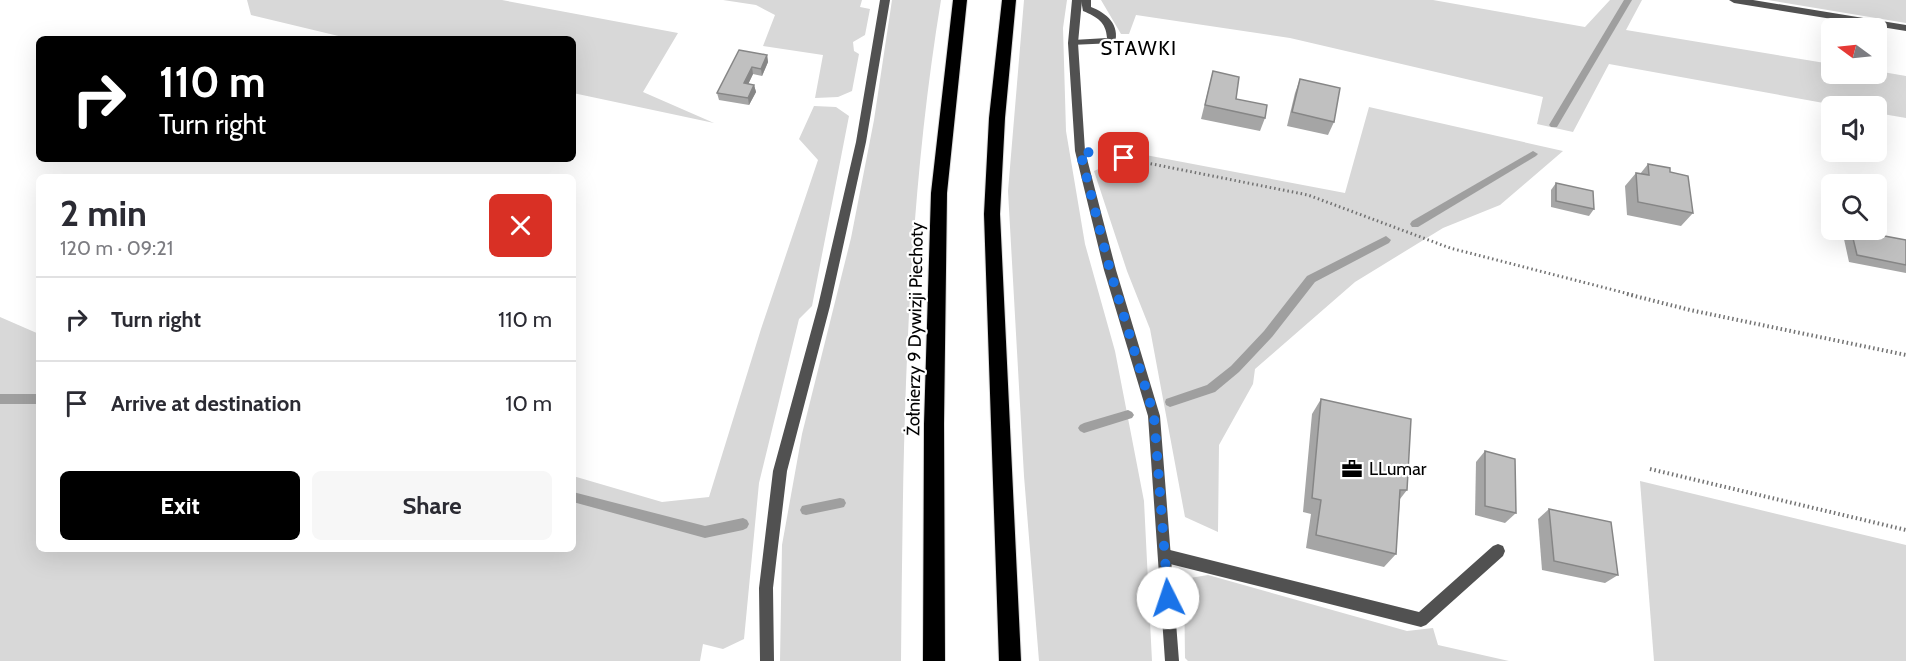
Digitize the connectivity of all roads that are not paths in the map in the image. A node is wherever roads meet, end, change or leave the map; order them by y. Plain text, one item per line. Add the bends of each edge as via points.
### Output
1 (885, 0) edge
2 (960, 0) edge
3 (1009, 0) edge
4 (1077, 0) edge
5 (1086, 0) edge
6 (1734, 0) edge
7 (1906, 28) edge
8 (1073, 43) junction
9 (1498, 551) dead end
10 (1166, 556) junction
11 (767, 661) edge
12 (934, 661) edge
13 (1010, 661) edge
14 (1172, 661) edge

1 - 11 street via 858,154 824,306 780,471 766,588
2 - 12 highway, Żołnierzy 9 Dywizji Piechoty via 939,204 933,469
3 - 13 highway via 992,214
4 - 8 street
5 - 8 street via 1086,9 1102,14 1111,25 1112,41
6 - 7 street
8 - 10 street via 1080,151 1110,270 1154,416
9 - 10 street via 1421,620
10 - 14 street

